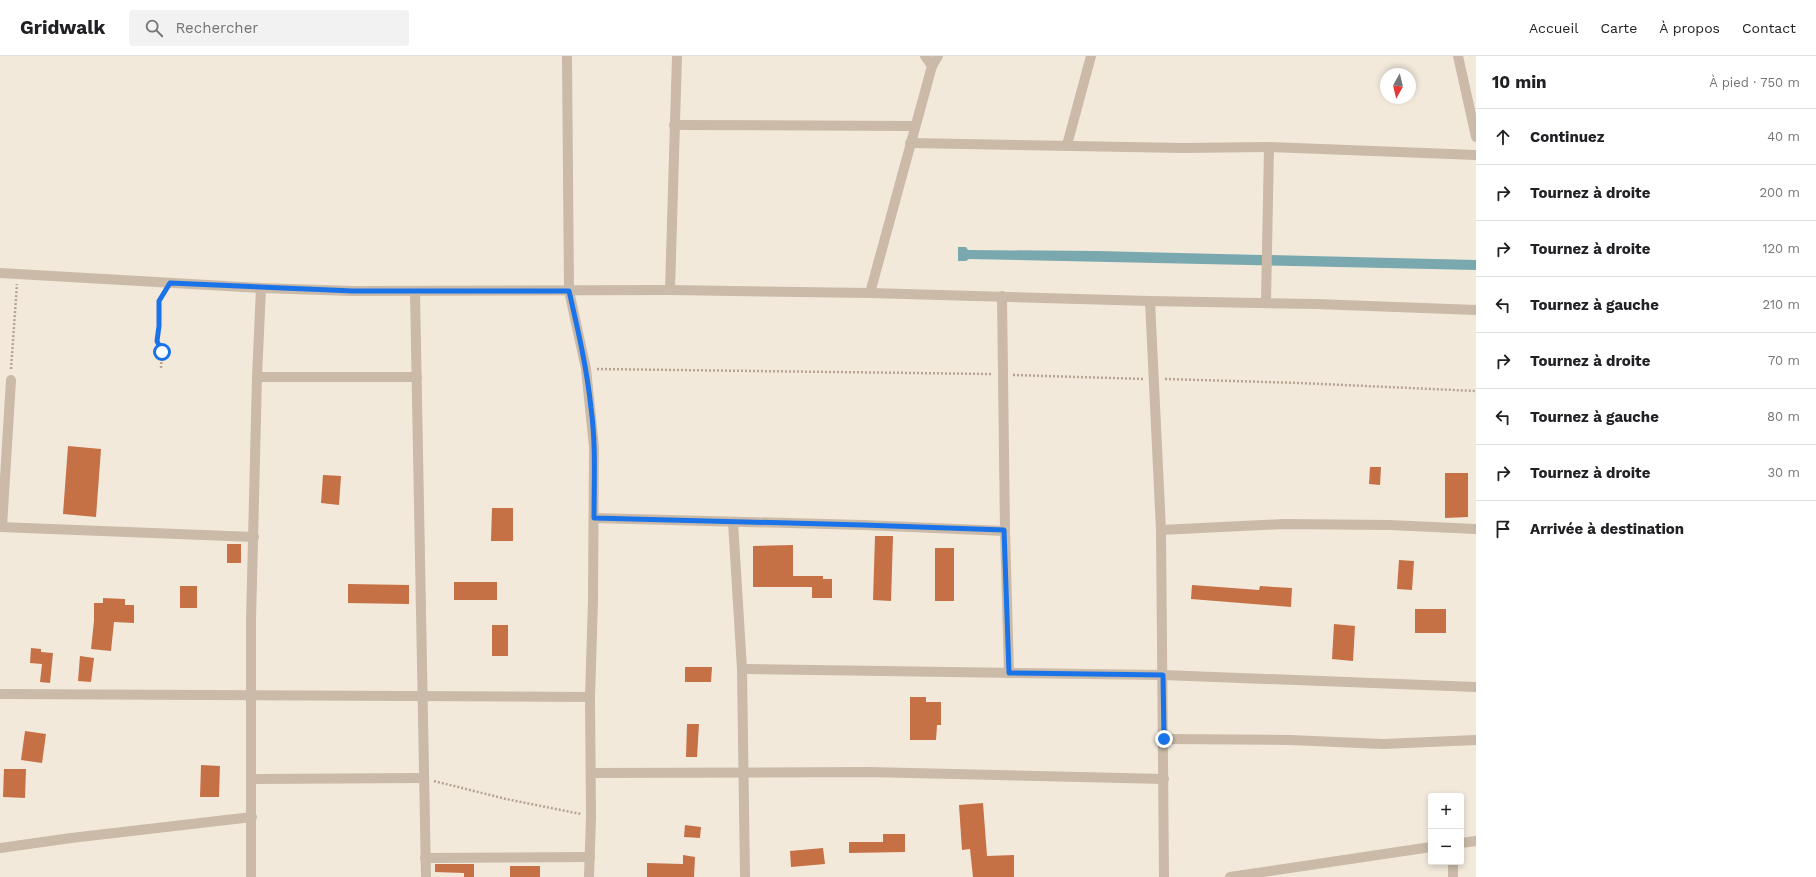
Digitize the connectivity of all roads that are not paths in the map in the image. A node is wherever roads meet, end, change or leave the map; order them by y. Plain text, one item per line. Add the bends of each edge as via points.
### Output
1 (567, 56) edge
2 (677, 56) edge
3 (925, 56) edge
4 (938, 56) edge
5 (1091, 56) edge
6 (1458, 56) edge
7 (932, 66) junction
8 (674, 125) junction
9 (915, 126) junction
10 (1476, 137) edge
11 (910, 143) junction
12 (1067, 145) junction
13 (1269, 147) junction
14 (1476, 155) edge
15 (0, 273) edge
16 (261, 288) junction
17 (670, 290) junction
18 (569, 291) junction
19 (415, 292) junction
20 (870, 293) junction
21 (1002, 296) junction
22 (1150, 301) junction
23 (1266, 302) junction
24 (1476, 310) edge
25 (257, 377) junction
26 (417, 377) junction
27 (11, 380) road end
28 (594, 518) junction
29 (733, 522) junction
30 (1, 527) edge
31 (1004, 530) junction
32 (1160, 530) junction
33 (1476, 530) edge
34 (254, 536) junction
35 (742, 669) junction
36 (1009, 673) junction
37 (1163, 675) junction
38 (1476, 688) edge
39 (0, 694) edge
40 (422, 695) junction
41 (252, 696) junction
42 (590, 697) junction
43 (1164, 739) junction
44 (1476, 740) edge
45 (591, 773) junction
46 (742, 773) junction
47 (424, 778) junction
48 (252, 779) junction
49 (1164, 779) junction
50 (252, 817) junction
51 (1476, 841) edge
52 (1464, 843) edge
53 (1428, 847) edge
54 (0, 848) edge
55 (590, 857) junction
56 (425, 858) junction
57 (1453, 865) edge
58 (1304, 866) junction
59 (251, 877) edge
60 (426, 877) edge
61 (589, 877) edge
62 (745, 877) edge
63 (1164, 877) edge
64 (1230, 877) edge
65 (1305, 877) edge
66 (1453, 877) edge

1 - 18 street
2 - 8 street
3 - 7 street
4 - 7 street
5 - 12 street
6 - 10 street
7 - 9 street
8 - 9 street
8 - 17 street
9 - 11 street
11 - 12 street
11 - 20 street
12 - 13 street
13 - 14 street
13 - 23 street
15 - 16 street
16 - 19 street
16 - 25 street
17 - 18 street
17 - 20 street
18 - 19 street
18 - 28 street via 586,369 594,447
19 - 26 street
20 - 21 street
21 - 22 street
21 - 31 street
22 - 23 street
22 - 32 street
23 - 24 street
25 - 26 street
25 - 34 street
26 - 40 street
27 - 30 street
28 - 29 street
28 - 42 street
29 - 31 street
29 - 35 street
30 - 34 street
31 - 36 street
32 - 33 street via 1283,524 1389,525
32 - 37 street
34 - 41 street
35 - 36 street
35 - 46 street
36 - 37 street
37 - 38 street
37 - 43 street
39 - 41 street
40 - 41 street
40 - 42 street
40 - 47 street
41 - 48 street
42 - 45 street
43 - 44 street via 1383,744
43 - 49 street
45 - 46 street
45 - 55 street
46 - 49 street via 884,772
46 - 62 street
47 - 48 street
47 - 56 street
48 - 50 street
49 - 63 street
50 - 54 street
50 - 59 street
51 - 52 street
53 - 58 street
55 - 56 street
55 - 61 street
56 - 60 street
57 - 66 street
58 - 64 street
58 - 65 street

